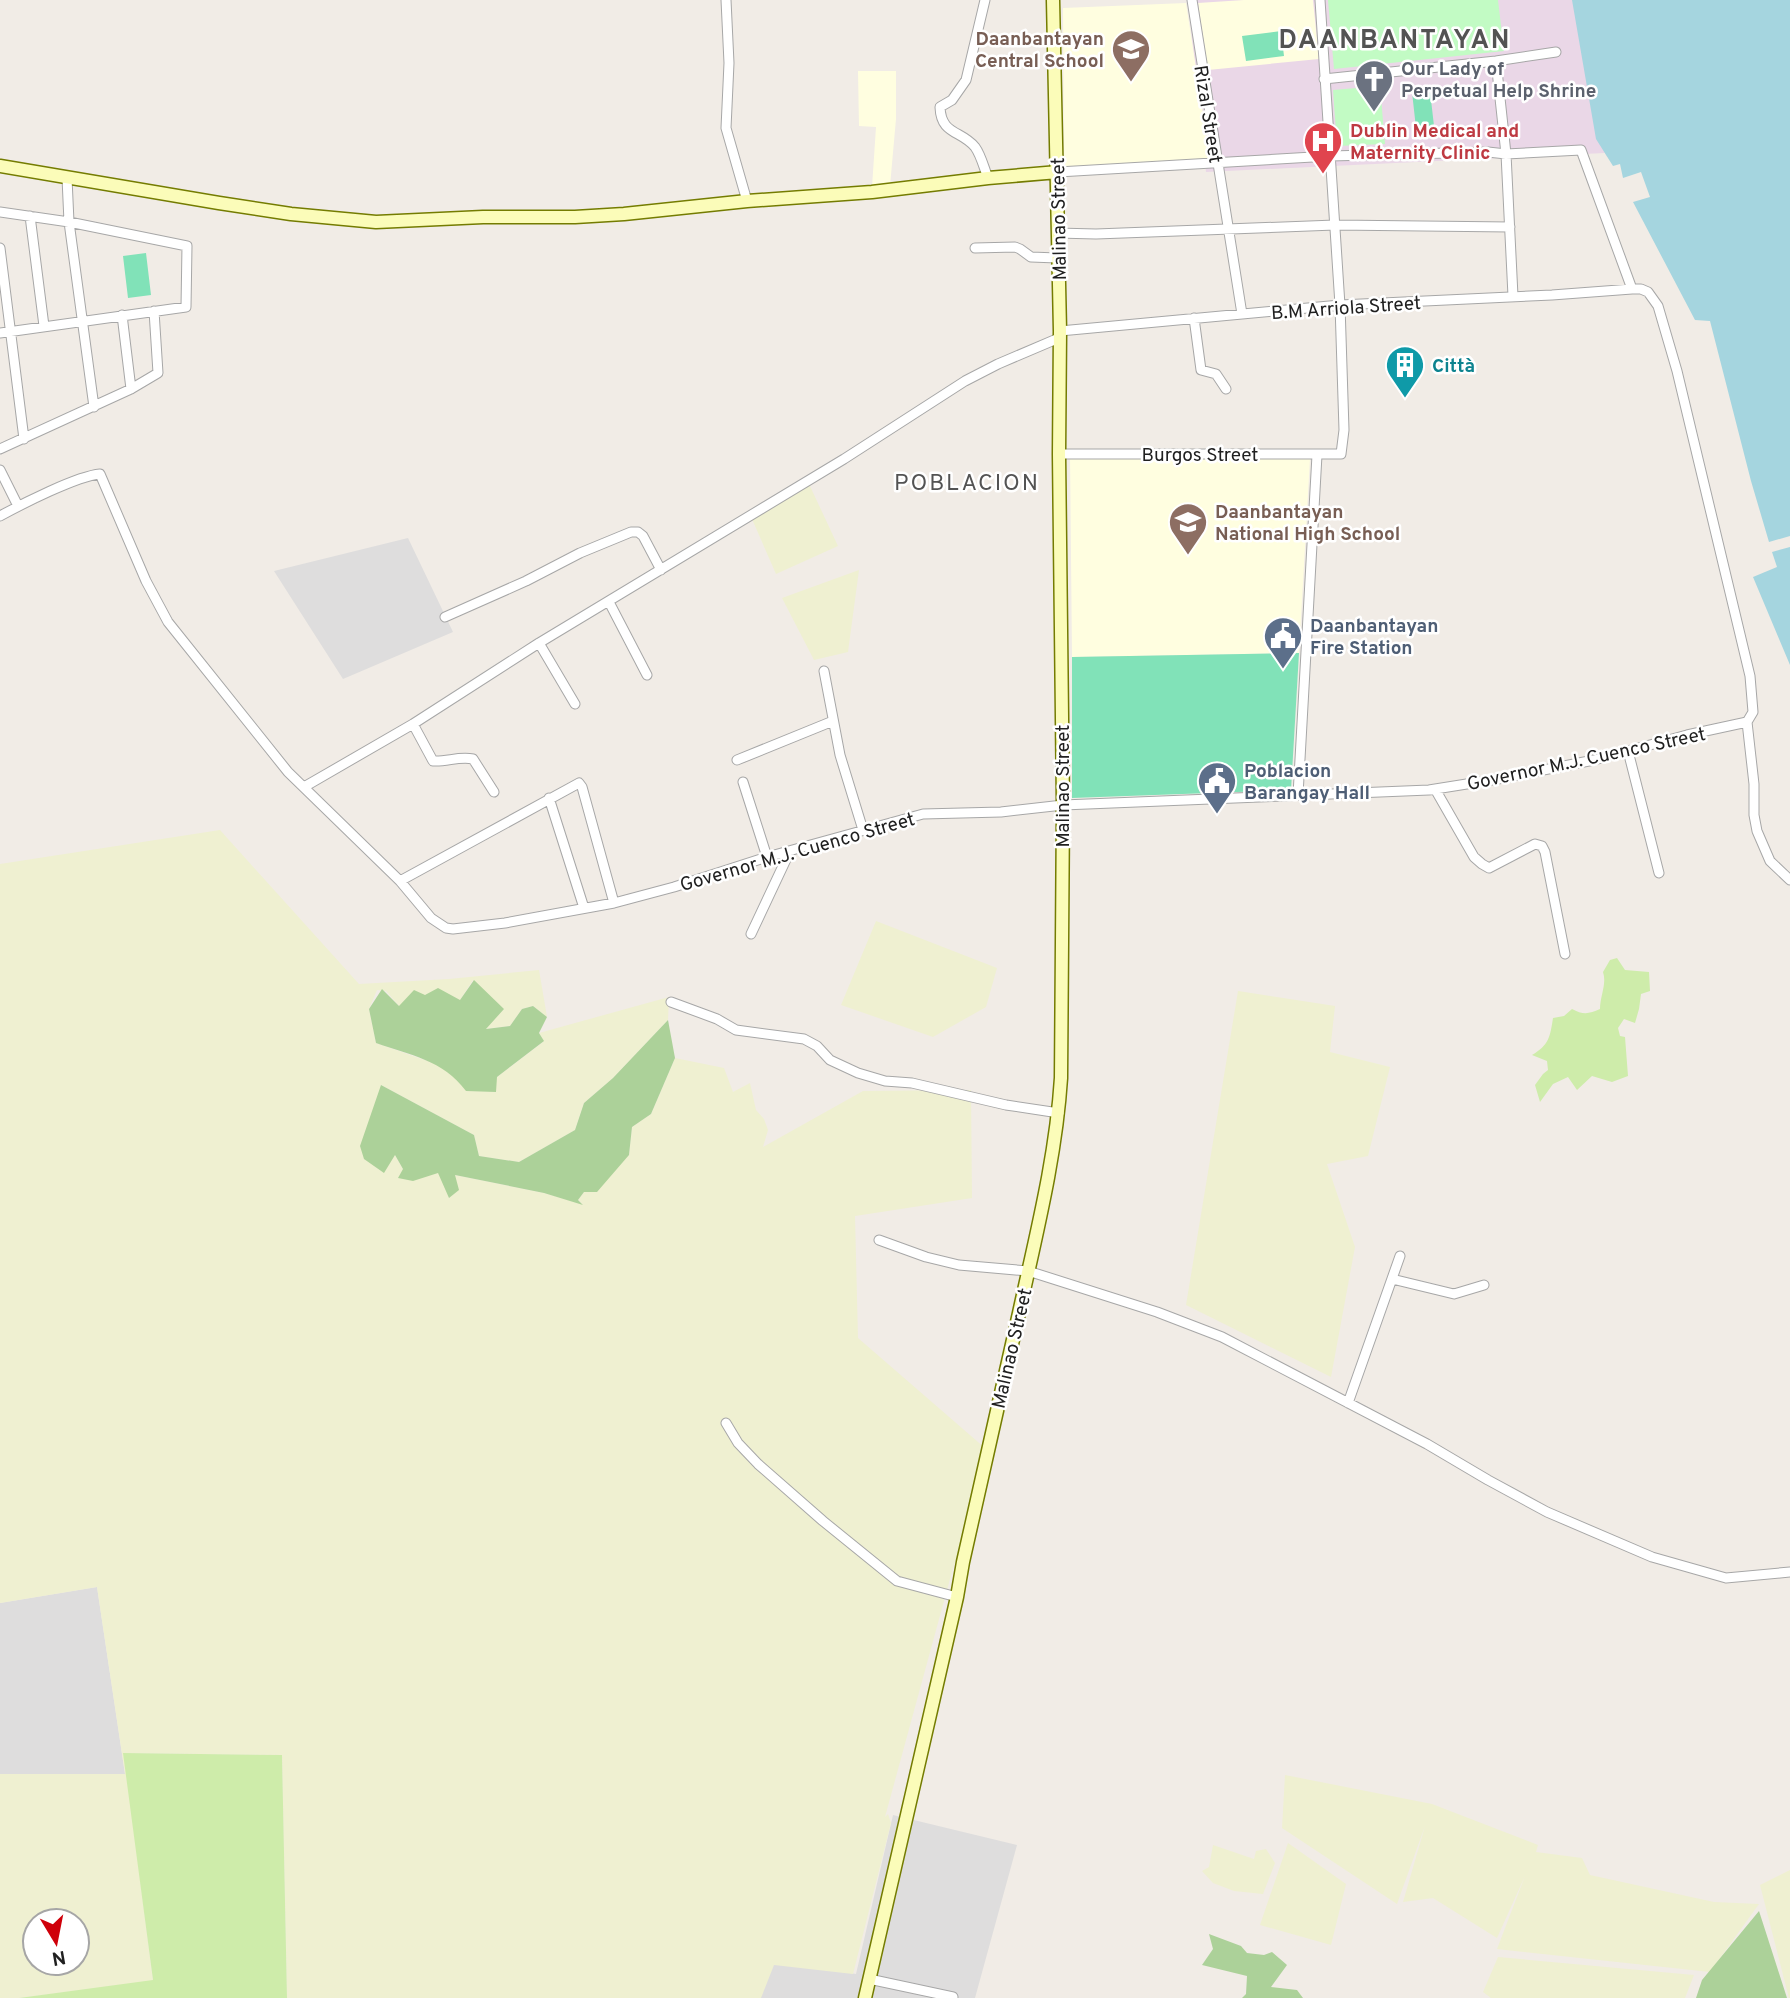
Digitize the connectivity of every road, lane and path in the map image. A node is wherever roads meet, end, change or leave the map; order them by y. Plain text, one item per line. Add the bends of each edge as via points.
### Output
1 (726, 0) edge
2 (985, 0) edge
3 (1053, 0) edge
4 (1192, 0) edge
5 (1320, 0) edge
6 (1556, 52) dead end
7 (1496, 61) junction
8 (1324, 79) junction
9 (1506, 154) junction
10 (1330, 156) junction
11 (1217, 164) junction
12 (0, 166) edge
13 (1058, 172) junction
14 (66, 178) junction
15 (988, 178) junction
16 (747, 201) junction
17 (0, 212) edge
18 (30, 216) junction
19 (69, 222) junction
20 (1335, 225) junction
21 (1510, 227) junction
22 (1228, 228) junction
23 (1057, 233) junction
24 (0, 248) edge
25 (975, 248) dead end
26 (1058, 258) junction
27 (1632, 289) junction
28 (1513, 296) junction
29 (1340, 305) junction
30 (154, 311) junction
31 (1242, 314) junction
32 (122, 315) junction
33 (1194, 318) junction
34 (83, 320) junction
35 (44, 326) junction
36 (5, 332) edge
37 (1060, 335) junction
38 (131, 389) junction
39 (1226, 389) dead end
40 (94, 407) junction
41 (24, 439) junction
42 (0, 449) edge
43 (1059, 454) junction
44 (1317, 455) junction
45 (0, 470) edge
46 (18, 506) junction
47 (0, 516) edge
48 (661, 570) junction
49 (609, 602) junction
50 (445, 617) dead end
51 (539, 643) junction
52 (824, 671) dead end
53 (647, 675) dead end
54 (576, 704) dead end
55 (832, 721) junction
56 (1747, 722) junction
57 (413, 724) junction
58 (1628, 751) junction
59 (737, 760) dead end
60 (743, 782) dead end
61 (304, 787) junction
62 (1435, 789) junction
63 (494, 792) dead end
64 (1298, 795) junction
65 (549, 798) junction
66 (1063, 805) junction
67 (863, 830) junction
68 (790, 851) junction
69 (767, 857) junction
70 (1659, 873) dead end
71 (1790, 880) edge
72 (400, 881) junction
73 (614, 903) junction
74 (584, 908) junction
75 (751, 934) dead end
76 (1564, 954) dead end
77 (671, 1002) dead end
78 (1059, 1113) junction
79 (879, 1240) dead end
80 (1401, 1256) dead end
81 (1028, 1271) junction
82 (1392, 1279) junction
83 (1485, 1285) dead end
84 (1348, 1403) junction
85 (726, 1423) dead end
86 (1790, 1572) edge
87 (957, 1597) junction
88 (869, 1979) junction
89 (954, 1997) edge
90 (865, 1998) edge

1 - 16 street via 726,128
2 - 15 street via 966,80 952,100 940,107 940,116 946,128 974,146
3 - 13 main road, Malinao Street
4 - 11 street, Rizal Street
5 - 8 street
6 - 7 street
7 - 8 street
7 - 9 street
8 - 10 street
9 - 10 street
9 - 21 street
9 - 27 street via 1581,150
10 - 11 street
10 - 20 street
11 - 13 street
11 - 22 street, Rizal Street
12 - 14 main road
13 - 15 main road
13 - 23 main road, Malinao Street
14 - 16 main road via 363,222 575,217
14 - 19 street
15 - 16 main road
17 - 18 street
18 - 19 street
18 - 35 street
19 - 30 street via 187,246 186,307
19 - 34 street
20 - 21 street
20 - 22 street
20 - 29 street
21 - 28 street
22 - 23 street
22 - 31 street, Rizal Street
23 - 26 main road, Malinao Street
24 - 36 street
25 - 26 street via 1015,247 1031,257
26 - 37 main road, Malinao Street
27 - 28 street, B.M Arriola Street
27 - 56 street via 1648,292 1658,306 1677,371 1750,676 1753,712
28 - 29 street, B.M Arriola Street
29 - 31 street, B.M Arriola Street
29 - 44 street, Burgos Street via 1341,454
30 - 32 street
30 - 38 street via 158,373
31 - 33 street, B.M Arriola Street
32 - 34 street
32 - 38 street
33 - 37 street, B.M Arriola Street
33 - 39 street via 1201,370 1216,374
34 - 35 street
34 - 40 street
35 - 36 street
36 - 41 street
37 - 43 main road, Malinao Street
37 - 48 street, B.M Arriola Street via 965,381
38 - 40 street
40 - 41 street
41 - 42 street
43 - 44 street, Burgos Street
43 - 66 main road, Malinao Street
44 - 64 street
45 - 46 street
46 - 47 street
46 - 61 street via 100,474 168,622
48 - 49 street, B.M Arriola Street
48 - 50 street via 643,536 631,532
49 - 51 street, B.M Arriola Street
49 - 53 street
51 - 54 street
51 - 57 street, B.M Arriola Street
52 - 55 street
55 - 59 street
55 - 67 street
56 - 58 street, Governor M.J. Cuenco Street
56 - 71 street via 1757,831 1770,861
57 - 61 street, B.M Arriola Street
57 - 63 street via 432,761 473,759
58 - 62 street, Governor M.J. Cuenco Street
58 - 70 street
60 - 69 street
61 - 72 street
62 - 64 street, Governor M.J. Cuenco Street
62 - 76 street via 1474,857 1489,868 1535,844 1542,846
64 - 66 street, Governor M.J. Cuenco Street
65 - 72 street
65 - 73 street via 579,783 582,787
65 - 74 street
66 - 67 street, Governor M.J. Cuenco Street via 923,814
66 - 78 main road, Malinao Street
67 - 68 street, Governor M.J. Cuenco Street
68 - 69 street, Governor M.J. Cuenco Street
68 - 75 street
69 - 73 street, Governor M.J. Cuenco Street
72 - 74 street, Governor M.J. Cuenco Street via 430,918 446,928 464,929
73 - 74 street, Governor M.J. Cuenco Street
77 - 78 street via 717,1018 736,1030 804,1039 830,1060 885,1081
78 - 81 main road, Malinao Street
79 - 81 street via 959,1265
80 - 82 street
81 - 84 street via 1222,1337
81 - 87 main road, Malinao Street
82 - 83 street via 1454,1294
82 - 84 street
84 - 86 street via 1547,1512 1652,1557 1726,1578
85 - 87 street via 758,1464 897,1581
87 - 88 main road, Malinao Street
88 - 89 street
88 - 90 main road, Malinao Street

